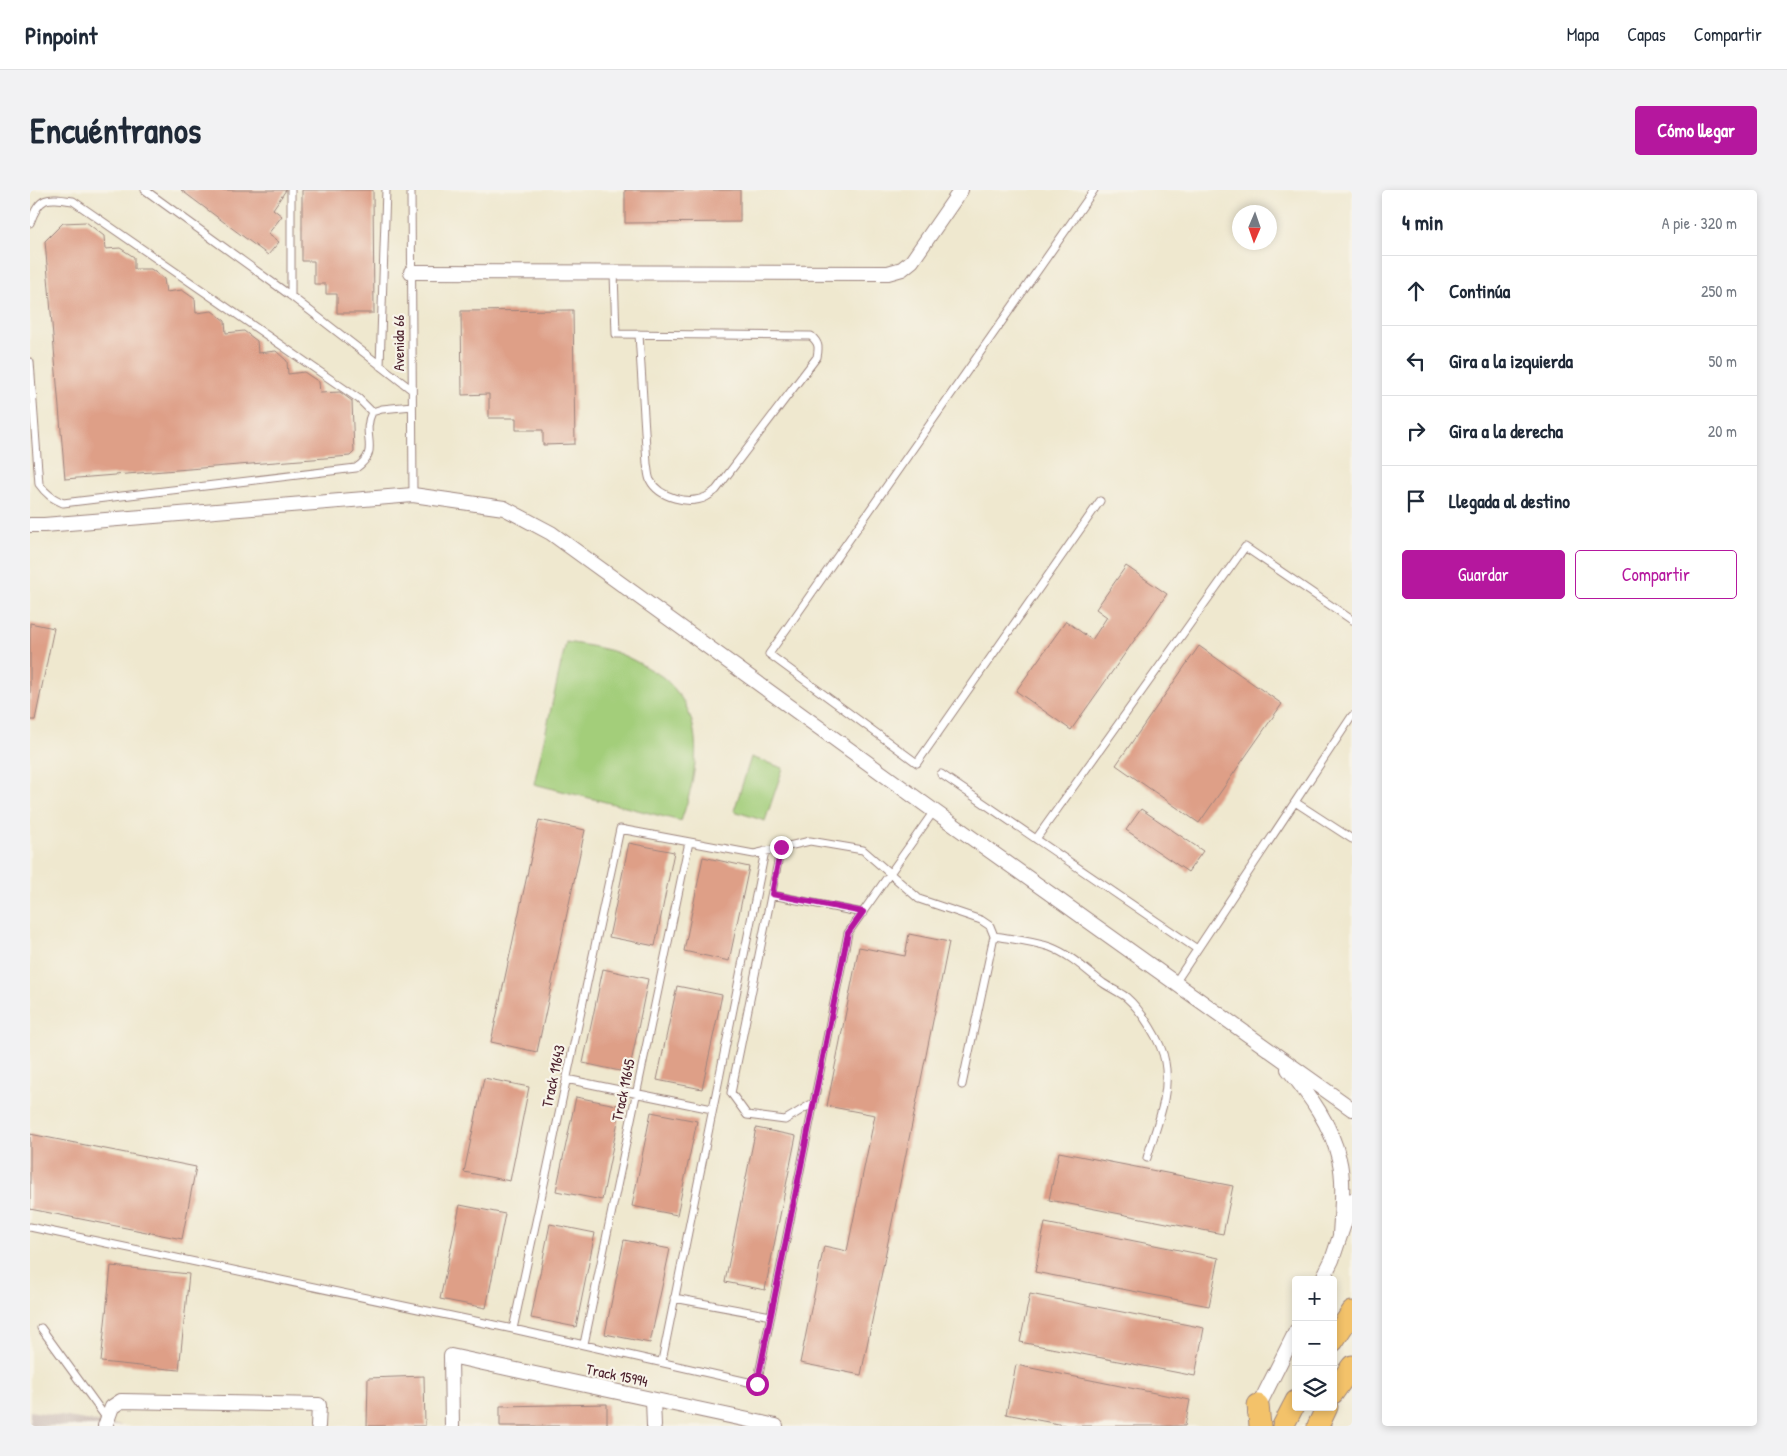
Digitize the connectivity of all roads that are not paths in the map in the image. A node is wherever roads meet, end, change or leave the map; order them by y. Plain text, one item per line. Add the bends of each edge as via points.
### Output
1 (145, 190) edge
2 (291, 190) edge
3 (386, 190) edge
4 (411, 190) edge
5 (961, 190) edge
6 (1094, 190) edge
7 (30, 223) edge
8 (411, 272) junction
9 (614, 272) junction
10 (291, 296) junction
11 (639, 334) junction
12 (30, 362) edge
13 (380, 366) junction
14 (412, 390) junction
15 (412, 406) junction
16 (372, 412) junction
17 (412, 495) junction
18 (1100, 501) dead end
19 (30, 525) edge
20 (1352, 620) edge
21 (1352, 716) edge
22 (941, 774) dead end
23 (1295, 802) junction
24 (934, 811) junction
25 (1036, 839) junction
26 (1352, 839) edge
27 (689, 842) junction
28 (781, 847) junction
29 (764, 852) junction
30 (891, 875) junction
31 (772, 894) junction
32 (863, 912) junction
33 (994, 936) junction
34 (1197, 949) junction
35 (1175, 982) junction
36 (1277, 1055) junction
37 (566, 1079) junction
38 (962, 1084) dead end
39 (636, 1092) junction
40 (813, 1103) junction
41 (712, 1109) junction
42 (1352, 1109) edge
43 (1147, 1158) dead end
44 (1352, 1200) edge
45 (30, 1227) edge
46 (1340, 1236) junction
47 (1324, 1276) edge
48 (674, 1298) junction
49 (1352, 1312) edge
50 (771, 1316) junction
51 (41, 1328) dead end
52 (513, 1329) junction
53 (1337, 1335) edge
54 (1292, 1339) edge
55 (584, 1344) junction
56 (662, 1361) junction
57 (1352, 1366) edge
58 (1337, 1388) edge
59 (653, 1400) junction
60 (1258, 1404) junction
61 (1292, 1409) edge
62 (1325, 1411) edge
63 (106, 1423) edge
64 (318, 1426) edge
65 (452, 1426) edge
66 (654, 1426) edge
67 (776, 1426) edge
68 (1249, 1426) edge
69 (1260, 1426) edge
70 (1283, 1426) edge
71 (1318, 1426) edge

1 - 10 lane
2 - 10 lane
3 - 13 lane
4 - 8 lane, Avenida 66
5 - 9 street via 912,261 902,269 888,273
6 - 18 lane via 769,654 917,763
7 - 16 lane via 36,206 42,200 73,201 359,399
8 - 9 street
8 - 14 lane, Avenida 66
9 - 11 lane via 616,334
10 - 13 lane
11 - 11 lane via 811,336 819,346 817,357 716,490 706,497 675,499 658,490 650,480
12 - 16 lane via 39,484 44,492 63,502 356,468 369,455 367,428
13 - 14 lane
14 - 15 lane, Avenida 66
15 - 16 lane
15 - 17 lane, Avenida 66
17 - 19 street
17 - 24 street via 504,508 551,533
20 - 25 lane via 1245,547
21 - 23 lane
22 - 25 lane
23 - 26 lane
23 - 34 lane
24 - 30 lane
24 - 35 street
25 - 34 lane
27 - 29 lane via 754,854
27 - 37 lane, Track 11643 via 620,829
27 - 39 lane, Track 11645
28 - 29 lane
28 - 30 lane via 810,841 863,850
28 - 31 lane
29 - 41 lane
30 - 32 lane
30 - 33 lane via 919,899 982,920 990,926
31 - 32 lane
31 - 40 lane via 731,1093 748,1115 785,1120
32 - 40 lane via 848,933
33 - 38 lane
33 - 43 lane via 1049,947 1067,955 1126,997 1141,1014 1159,1043 1165,1061 1166,1081 1165,1097
34 - 35 lane
35 - 36 street
36 - 42 street
36 - 46 street via 1311,1097 1330,1130 1340,1160
37 - 39 lane
37 - 52 lane, Track 11643
39 - 41 lane
39 - 55 lane, Track 11645
40 - 50 lane
41 - 48 lane
44 - 46 street
45 - 52 lane
46 - 47 street
48 - 50 lane
48 - 56 lane
49 - 53 main road
50 - 56 lane via 757,1384
51 - 63 lane
52 - 55 lane
54 - 60 street
55 - 56 lane
57 - 58 main road
59 - 65 street, Track 15994 via 451,1356
59 - 66 street
59 - 67 street, Track 15994
60 - 68 street
60 - 69 main road
61 - 70 main road
62 - 71 main road
63 - 64 street via 112,1407 121,1402 319,1405

